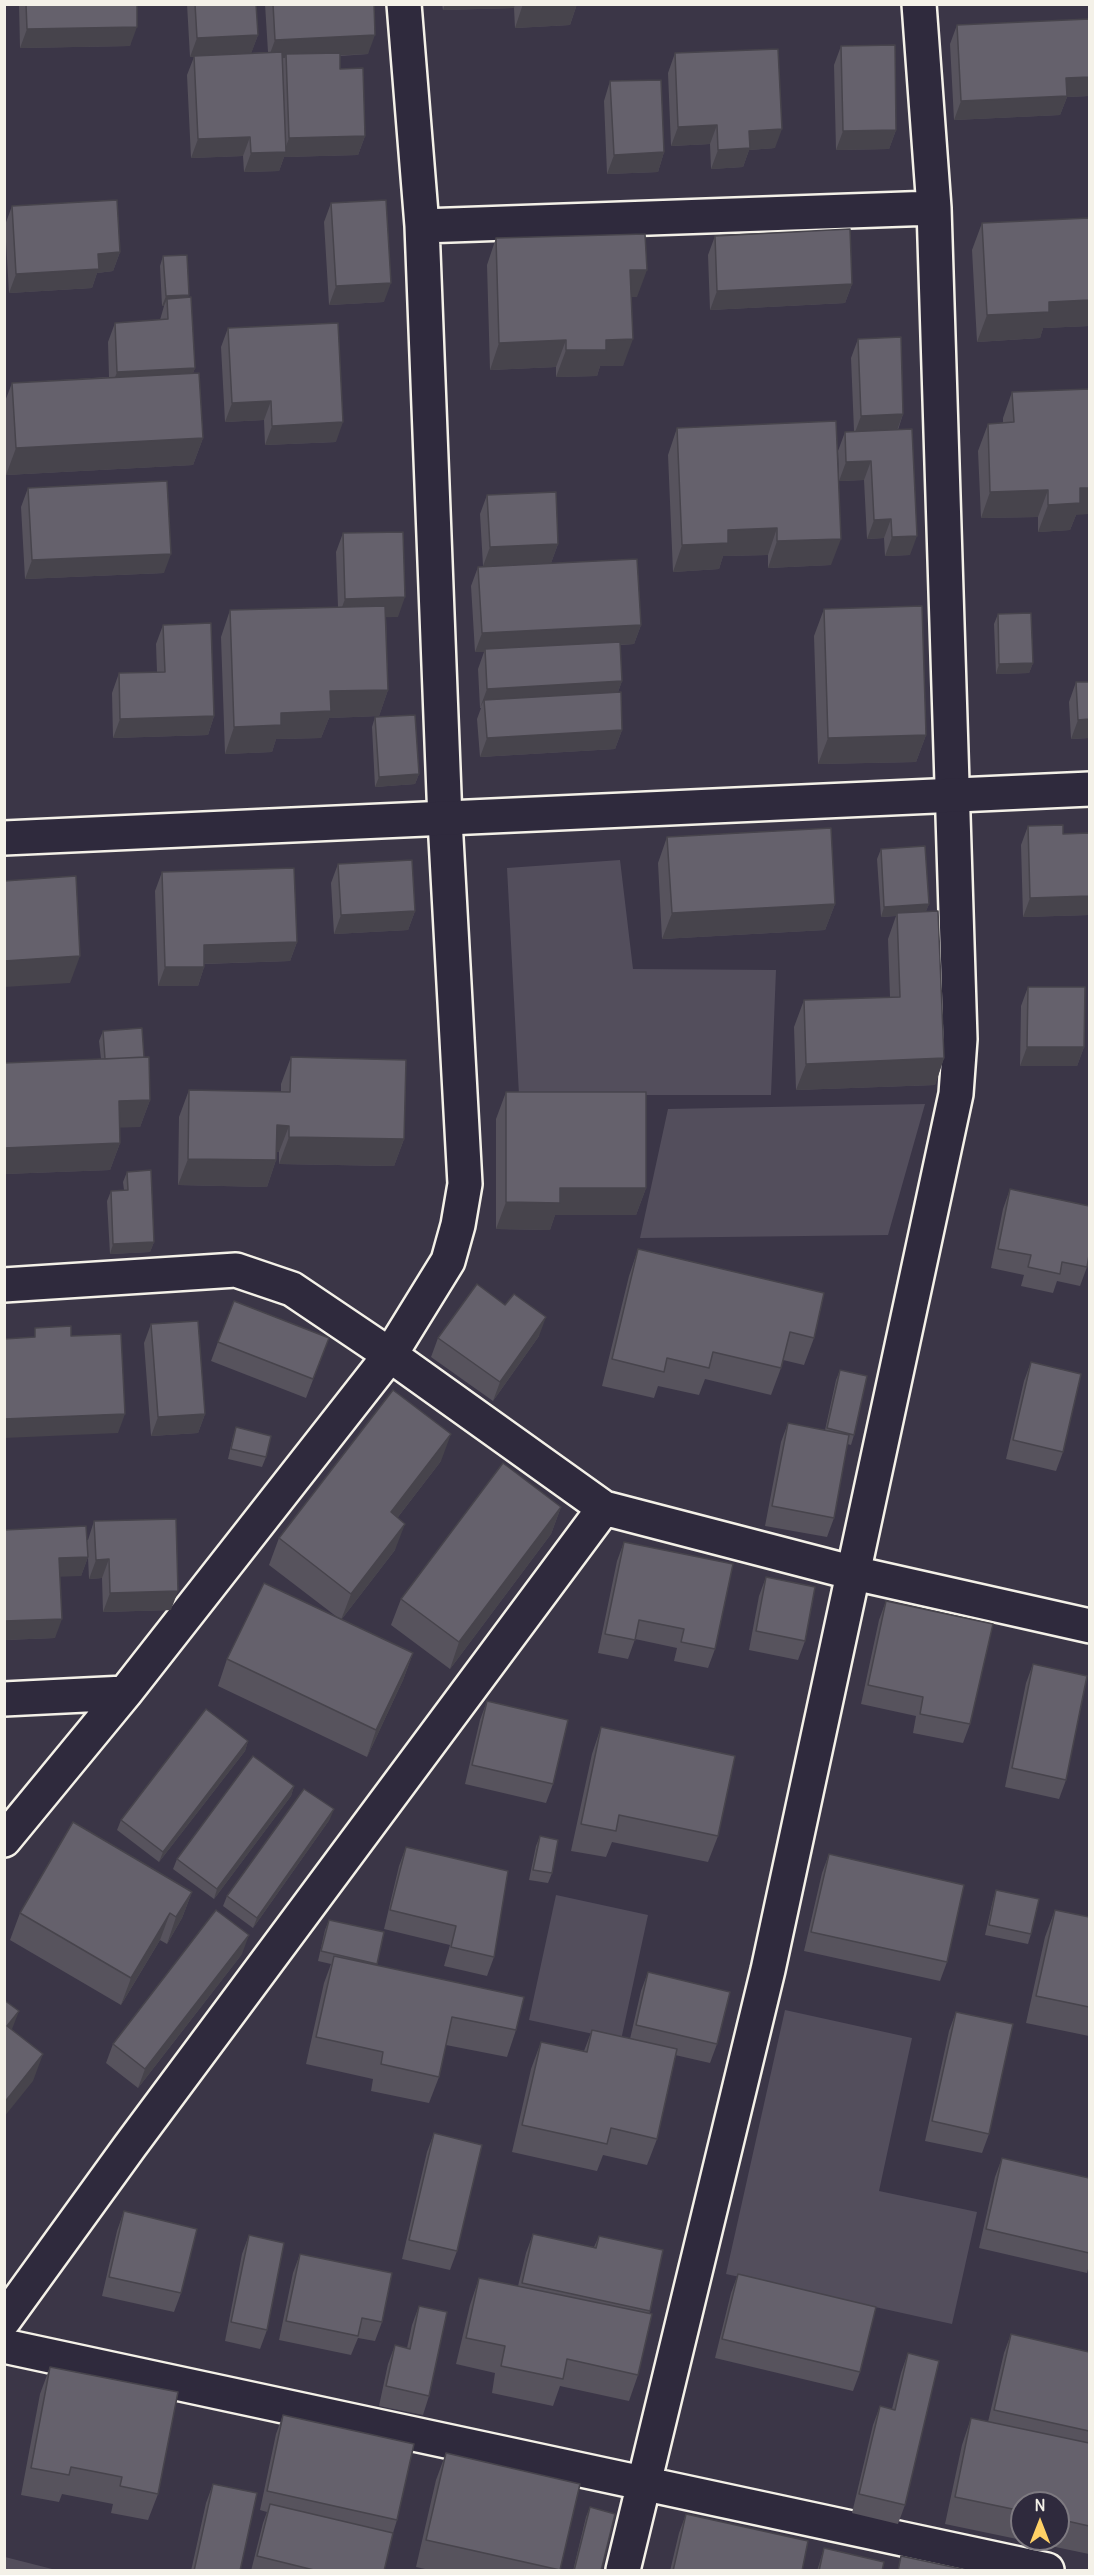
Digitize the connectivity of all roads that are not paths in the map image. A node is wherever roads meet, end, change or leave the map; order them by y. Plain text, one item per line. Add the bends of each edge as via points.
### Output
1 (404, 4) edge
2 (919, 4) edge
3 (934, 208) junction
4 (422, 226) junction
5 (1089, 789) edge
6 (953, 796) junction
7 (445, 820) junction
8 (4, 838) edge
9 (4, 1286) edge
10 (390, 1355) junction
11 (603, 1508) junction
12 (854, 1573) junction
13 (1089, 1626) edge
14 (125, 1693) junction
15 (4, 1699) edge
16 (4, 1840) edge
17 (4, 2320) edge
18 (4, 2346) edge
19 (642, 2485) junction
20 (623, 2571) edge
21 (1047, 2571) edge

1 - 4 street
2 - 3 street
3 - 4 street
3 - 6 street
4 - 7 street
5 - 6 street
6 - 7 street
6 - 12 street via 960,1039 956,1094
7 - 8 street
7 - 10 street via 465,1184 448,1261
9 - 10 street via 236,1270 292,1289
10 - 11 street
10 - 14 street
11 - 12 street
11 - 17 street
12 - 13 street
12 - 19 street via 768,1970
14 - 15 street
14 - 16 street
18 - 19 street
19 - 20 street
19 - 21 street

